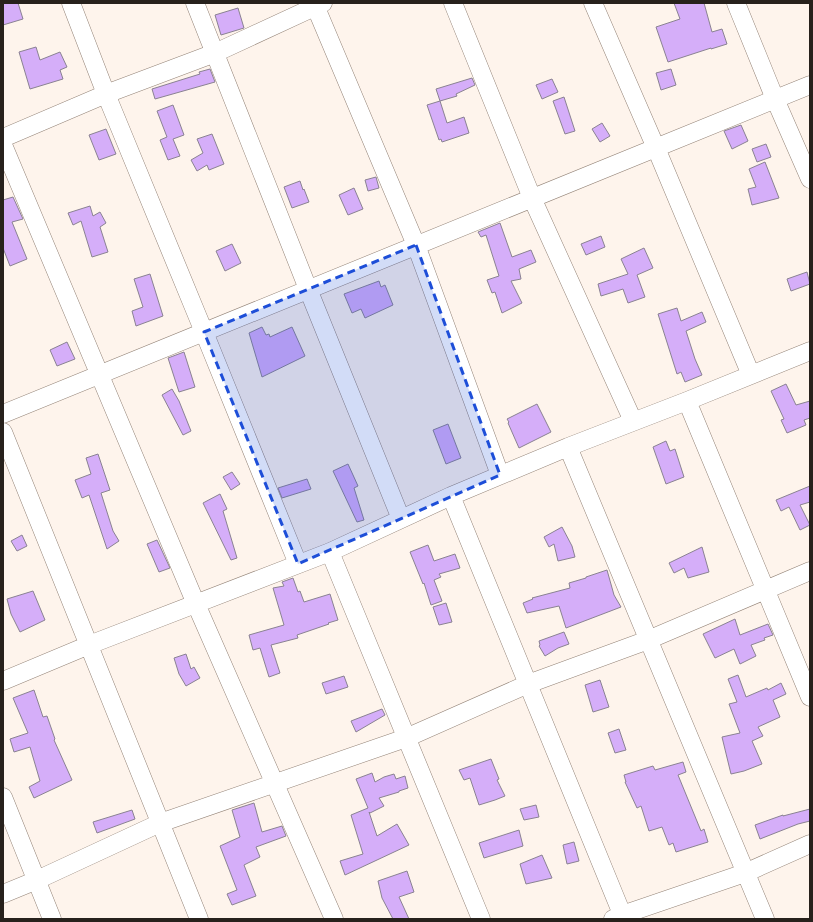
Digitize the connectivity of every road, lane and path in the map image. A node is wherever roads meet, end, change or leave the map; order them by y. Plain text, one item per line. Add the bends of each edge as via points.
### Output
1 (71, 3) edge
2 (195, 3) edge
3 (453, 3) edge
4 (592, 3) edge
5 (736, 3) edge
6 (317, 4) edge
7 (215, 53) junction
8 (810, 84) edge
9 (106, 94) junction
10 (775, 99) junction
11 (3, 138) edge
12 (3, 145) edge
13 (656, 148) junction
14 (810, 179) edge
15 (532, 198) junction
16 (416, 245) junction
17 (308, 290) junction
18 (204, 332) junction
19 (809, 354) edge
20 (100, 375) junction
21 (751, 375) junction
22 (687, 401) junction
23 (3, 414) edge
24 (633, 421) junction
25 (3, 432) edge
26 (568, 446) junction
27 (500, 475) junction
28 (451, 496) junction
29 (401, 520) junction
30 (330, 552) junction
31 (298, 564) junction
32 (810, 571) edge
33 (766, 590) junction
34 (196, 604) junction
35 (648, 640) junction
36 (89, 645) junction
37 (3, 681) edge
38 (528, 684) junction
39 (810, 697) edge
40 (406, 738) junction
41 (275, 783) junction
42 (3, 798) edge
43 (160, 823) junction
44 (810, 844) edge
45 (745, 873) junction
46 (37, 880) junction
47 (3, 894) edge
48 (620, 918) edge
49 (52, 919) edge
50 (199, 919) edge
51 (334, 919) edge
52 (481, 919) edge
53 (765, 919) edge

1 - 9 street
2 - 7 street
3 - 15 street
4 - 13 street
5 - 10 street
6 - 7 street
6 - 16 street
7 - 9 street
7 - 17 street
8 - 10 street
9 - 11 street
9 - 18 street
10 - 13 street
10 - 14 street
12 - 20 street
13 - 15 street
13 - 21 street
15 - 16 street
15 - 24 street
16 - 17 street
16 - 27 street
17 - 18 street
17 - 29 street
18 - 20 street
18 - 31 street
19 - 21 street
20 - 23 street
20 - 34 street
21 - 22 street
22 - 24 street
22 - 33 street
24 - 26 street
25 - 36 street
26 - 27 street
26 - 35 street
27 - 28 street
28 - 29 street
28 - 38 street
29 - 30 street
30 - 31 street
30 - 40 street
31 - 34 street
32 - 33 street
33 - 35 street
33 - 39 street
34 - 36 street
34 - 41 street
35 - 38 street
35 - 45 street
36 - 37 street
36 - 43 street
38 - 40 street
38 - 48 street
40 - 41 street
40 - 52 street
41 - 43 street
41 - 51 street
42 - 46 street
43 - 46 street
43 - 50 street
44 - 45 street
45 - 48 street
45 - 53 street
46 - 47 street
46 - 49 street

